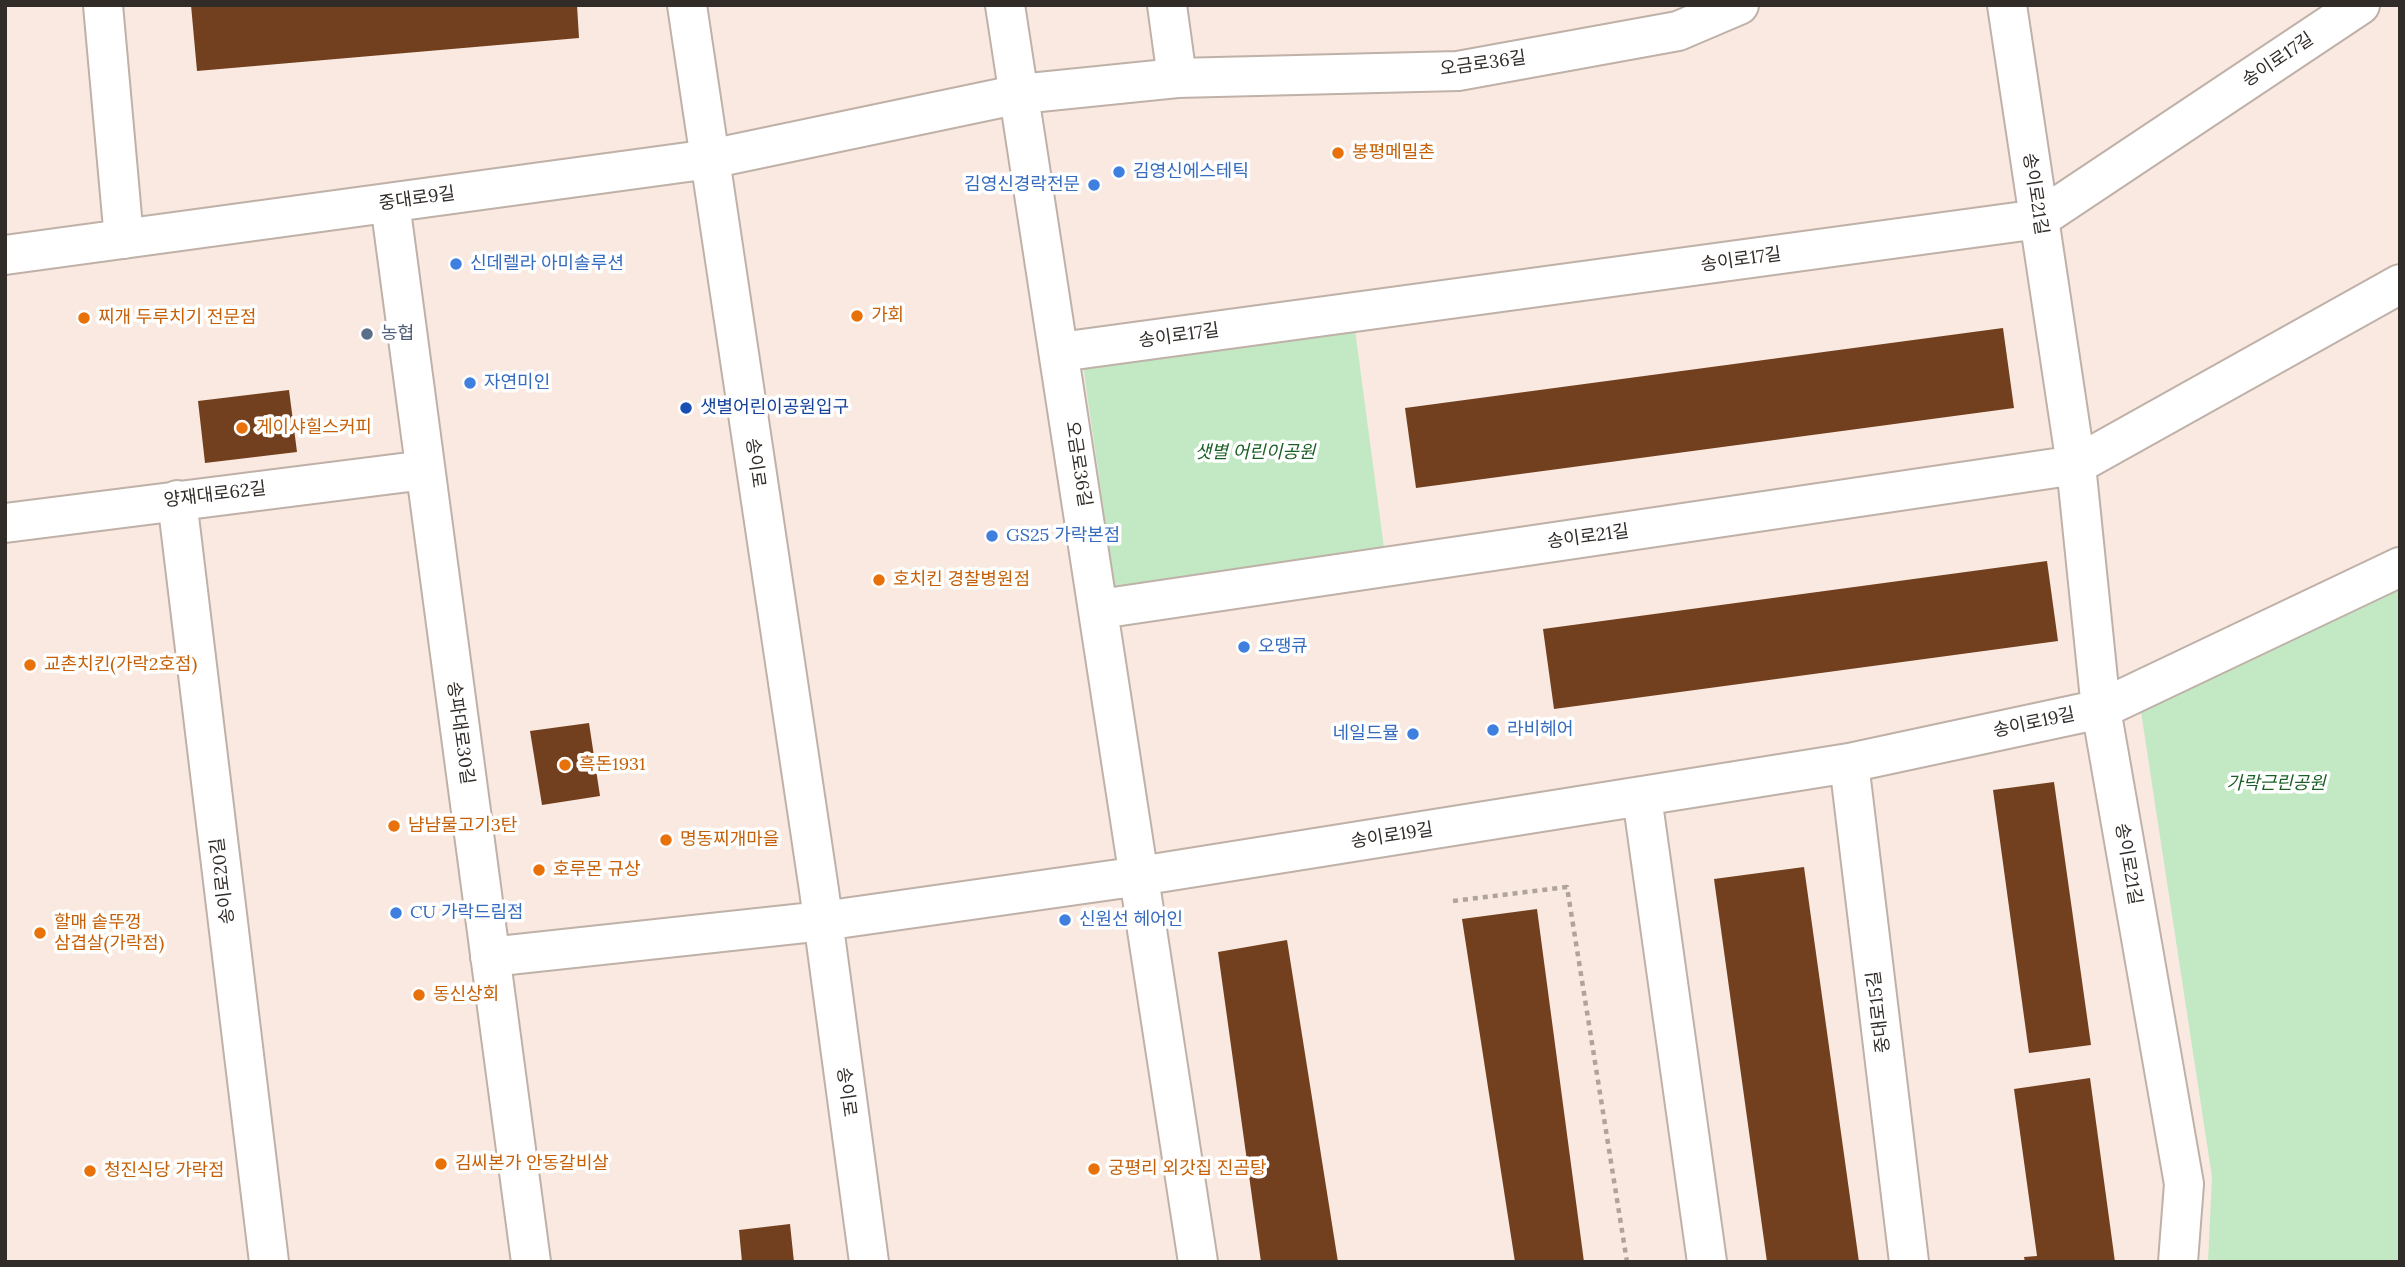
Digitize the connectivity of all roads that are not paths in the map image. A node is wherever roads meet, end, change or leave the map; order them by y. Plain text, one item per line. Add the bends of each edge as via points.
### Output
1 (103, 5) edge
2 (687, 5) edge
3 (1005, 5) edge
4 (1167, 5) edge
5 (1739, 5) edge
6 (2007, 5) edge
7 (2360, 5) edge
8 (1177, 78) junction
9 (1020, 94) junction
10 (710, 159) junction
11 (390, 203) junction
12 (2039, 219) junction
13 (124, 239) junction
14 (5, 255) edge
15 (2400, 284) edge
16 (1060, 352) junction
17 (2076, 465) junction
18 (425, 470) junction
19 (177, 500) junction
20 (5, 523) edge
21 (2400, 567) edge
22 (1100, 609) junction
23 (2101, 709) junction
24 (1849, 763) junction
25 (1642, 797) junction
26 (1141, 876) junction
27 (823, 921) junction
28 (490, 957) junction
29 (269, 1262) edge
30 (531, 1262) edge
31 (869, 1262) edge
32 (1198, 1262) edge
33 (1707, 1262) edge
34 (1909, 1262) edge
35 (2178, 1262) edge

1 - 13 street
2 - 10 street, 송이로
3 - 9 street, 오금로36길
4 - 8 street
5 - 8 street, 오금로36길 via 1678,31 1458,71
6 - 12 street, 송이로21길
7 - 12 street, 송이로17길
8 - 9 street, 오금로36길
9 - 10 street, 오금로36길
9 - 16 street, 오금로36길
10 - 11 street, 중대로9길
10 - 27 street, 송이로
11 - 13 street, 중대로9길
11 - 18 street, 송파대로30길
12 - 16 street, 송이로17길
12 - 17 street, 송이로21길
13 - 14 street, 중대로9길
15 - 17 street, 송이로21길
16 - 22 street, 오금로36길
17 - 22 street, 송이로21길
17 - 23 street, 송이로21길
18 - 19 street, 양재대로62길
18 - 28 street, 송파대로30길
19 - 20 street, 양재대로62길
19 - 29 street, 송이로20길
21 - 23 street, 송이로19길
22 - 26 street, 오금로36길
23 - 24 street, 송이로19길
23 - 35 street, 송이로21길 via 2184,1184
24 - 25 street, 송이로19길
24 - 34 street, 중대로15길
25 - 26 street, 송이로19길
25 - 33 street
26 - 27 street, 송이로19길
26 - 32 street
27 - 28 street
27 - 31 street, 송이로
28 - 30 street, 송파대로30길

